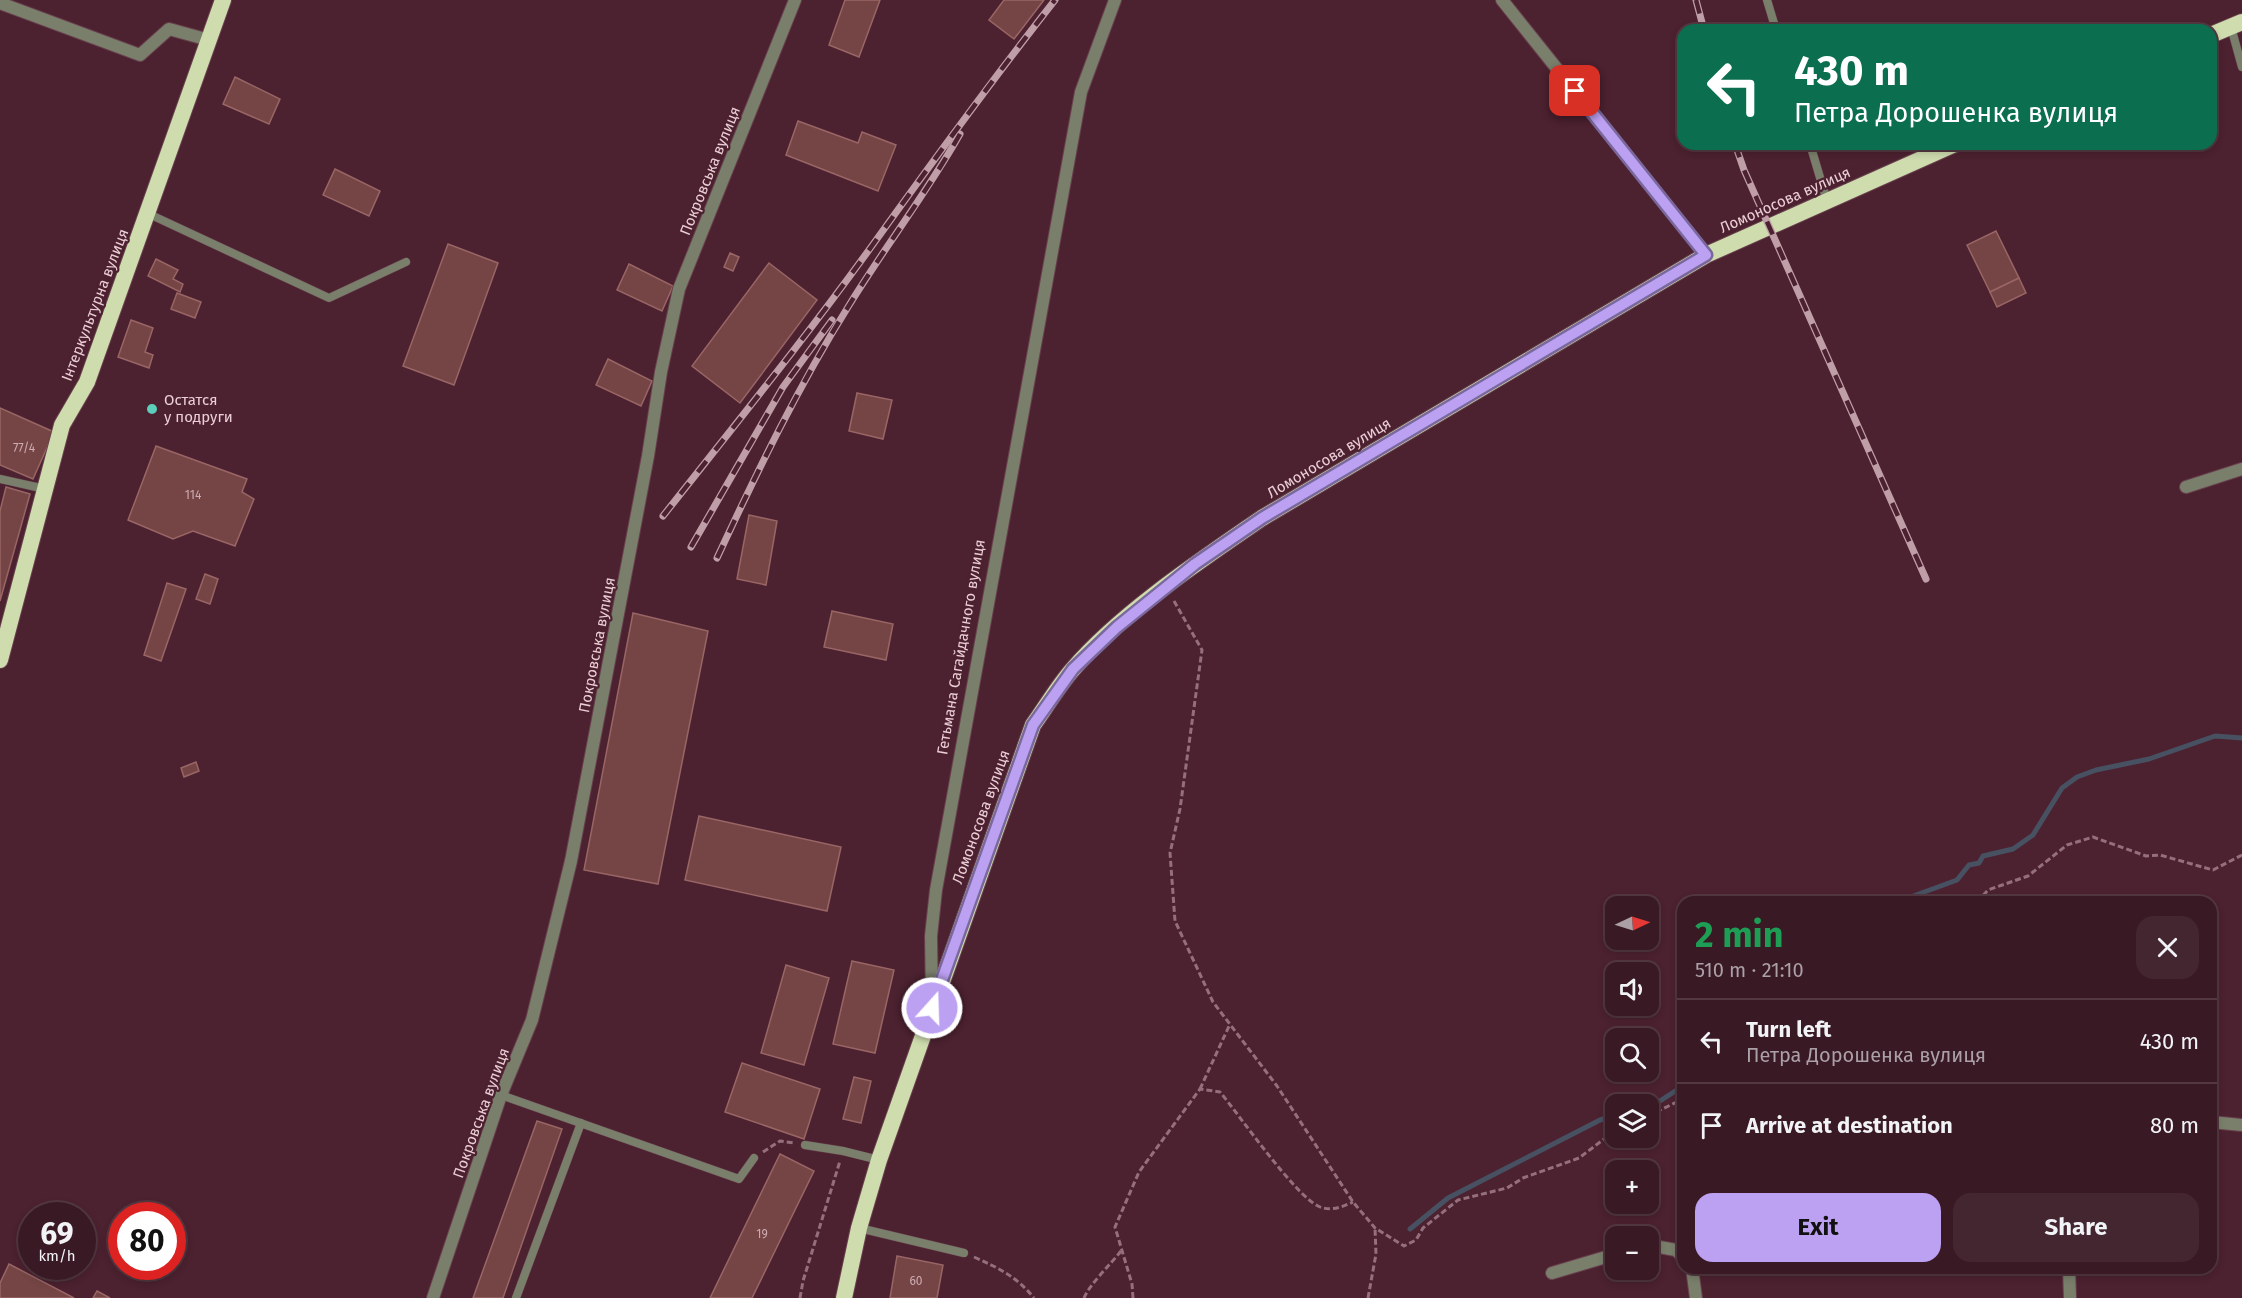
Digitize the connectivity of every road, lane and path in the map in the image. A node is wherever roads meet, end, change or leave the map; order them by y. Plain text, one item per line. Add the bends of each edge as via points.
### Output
1 (223, 0) edge
2 (795, 0) edge
3 (1115, 0) edge
4 (1502, 0) edge
5 (1767, 0) edge
6 (0, 3) edge
7 (1774, 24) edge
8 (2237, 25) edge
9 (2217, 33) edge
10 (209, 40) junction
11 (2242, 67) edge
12 (1812, 150) edge
13 (1942, 150) edge
14 (1827, 201) junction
15 (149, 214) junction
16 (1706, 255) junction
17 (406, 262) dead end
18 (2242, 469) edge
19 (0, 479) edge
20 (2186, 487) dead end
21 (45, 489) junction
22 (1167, 587) junction
23 (0, 660) edge
24 (2242, 855) edge
25 (1983, 896) edge
26 (932, 1008) junction
27 (1230, 1024) junction
28 (1200, 1089) junction
29 (501, 1095) junction
30 (1677, 1101) edge
31 (1659, 1110) edge
32 (581, 1123) junction
33 (2217, 1123) edge
34 (2242, 1125) edge
35 (1605, 1138) edge
36 (780, 1141) dead end
37 (805, 1145) dead end
38 (843, 1151) junction
39 (754, 1158) joint
40 (879, 1160) junction
41 (1353, 1202) junction
42 (859, 1228) junction
43 (1375, 1228) junction
44 (1659, 1247) edge
45 (1121, 1251) junction
46 (1677, 1251) edge
47 (964, 1253) joint
48 (1605, 1257) edge
49 (1552, 1273) dead end
50 (1693, 1274) edge
51 (2069, 1274) edge
52 (433, 1298) edge
53 (516, 1298) edge
54 (801, 1298) edge
55 (844, 1298) edge
56 (1034, 1298) edge
57 (1084, 1298) edge
58 (1132, 1298) edge
59 (1368, 1298) edge
60 (1696, 1298) edge
61 (2070, 1298) edge

1 - 10 highway, Інтеркультурна вулиця
2 - 29 street, Покровська вулиця via 679,289 571,861 532,1020
3 - 26 street, Гетьмана Сагайдачного вулиця via 1081,92 1035,336 936,890 931,936
4 - 16 street
5 - 7 lane
6 - 10 street via 140,55 169,29
8 - 9 highway
8 - 11 lane
10 - 15 highway, Інтеркультурна вулиця
12 - 14 lane
13 - 14 highway, Ломоносова вулиця
14 - 16 highway, Ломоносова вулиця
15 - 17 lane via 328,298
15 - 21 highway, Інтеркультурна вулиця via 87,382 62,425
16 - 22 highway, Ломоносова вулиця via 1262,518
18 - 20 street
19 - 21 lane
21 - 23 highway, Інтеркультурна вулиця
22 - 26 highway, Ломоносова вулиця via 1073,669 1033,725
22 - 27 path via 1202,650 1180,809 1170,853 1175,921 1213,1002
24 - 25 path via 2213,870 2160,855 2146,856 2093,837 2067,845 2028,876
26 - 40 highway, Гетьмана Сагайдачного вулиця
27 - 28 path
27 - 41 path
28 - 41 path via 1220,1092 1299,1191 1318,1206 1336,1210
28 - 45 path via 1139,1172 1115,1227
29 - 32 lane
29 - 52 street, Покровська вулиця
30 - 31 path
32 - 39 lane via 739,1179
32 - 53 lane
33 - 34 street
35 - 43 path via 1579,1158 1523,1178 1508,1188 1458,1200 1423,1227 1416,1240 1404,1246
36 - 39 path
37 - 38 lane
38 - 40 lane
38 - 54 path
40 - 42 highway, Гетьмана Сагайдачного вулиця
41 - 43 path
42 - 47 lane
42 - 55 highway, Гетьмана Сагайдачного вулиця
43 - 59 path via 1376,1254
44 - 46 street
45 - 57 path via 1088,1288
45 - 58 path via 1132,1284
47 - 56 path via 1004,1270
48 - 49 street
50 - 60 street
51 - 61 street

